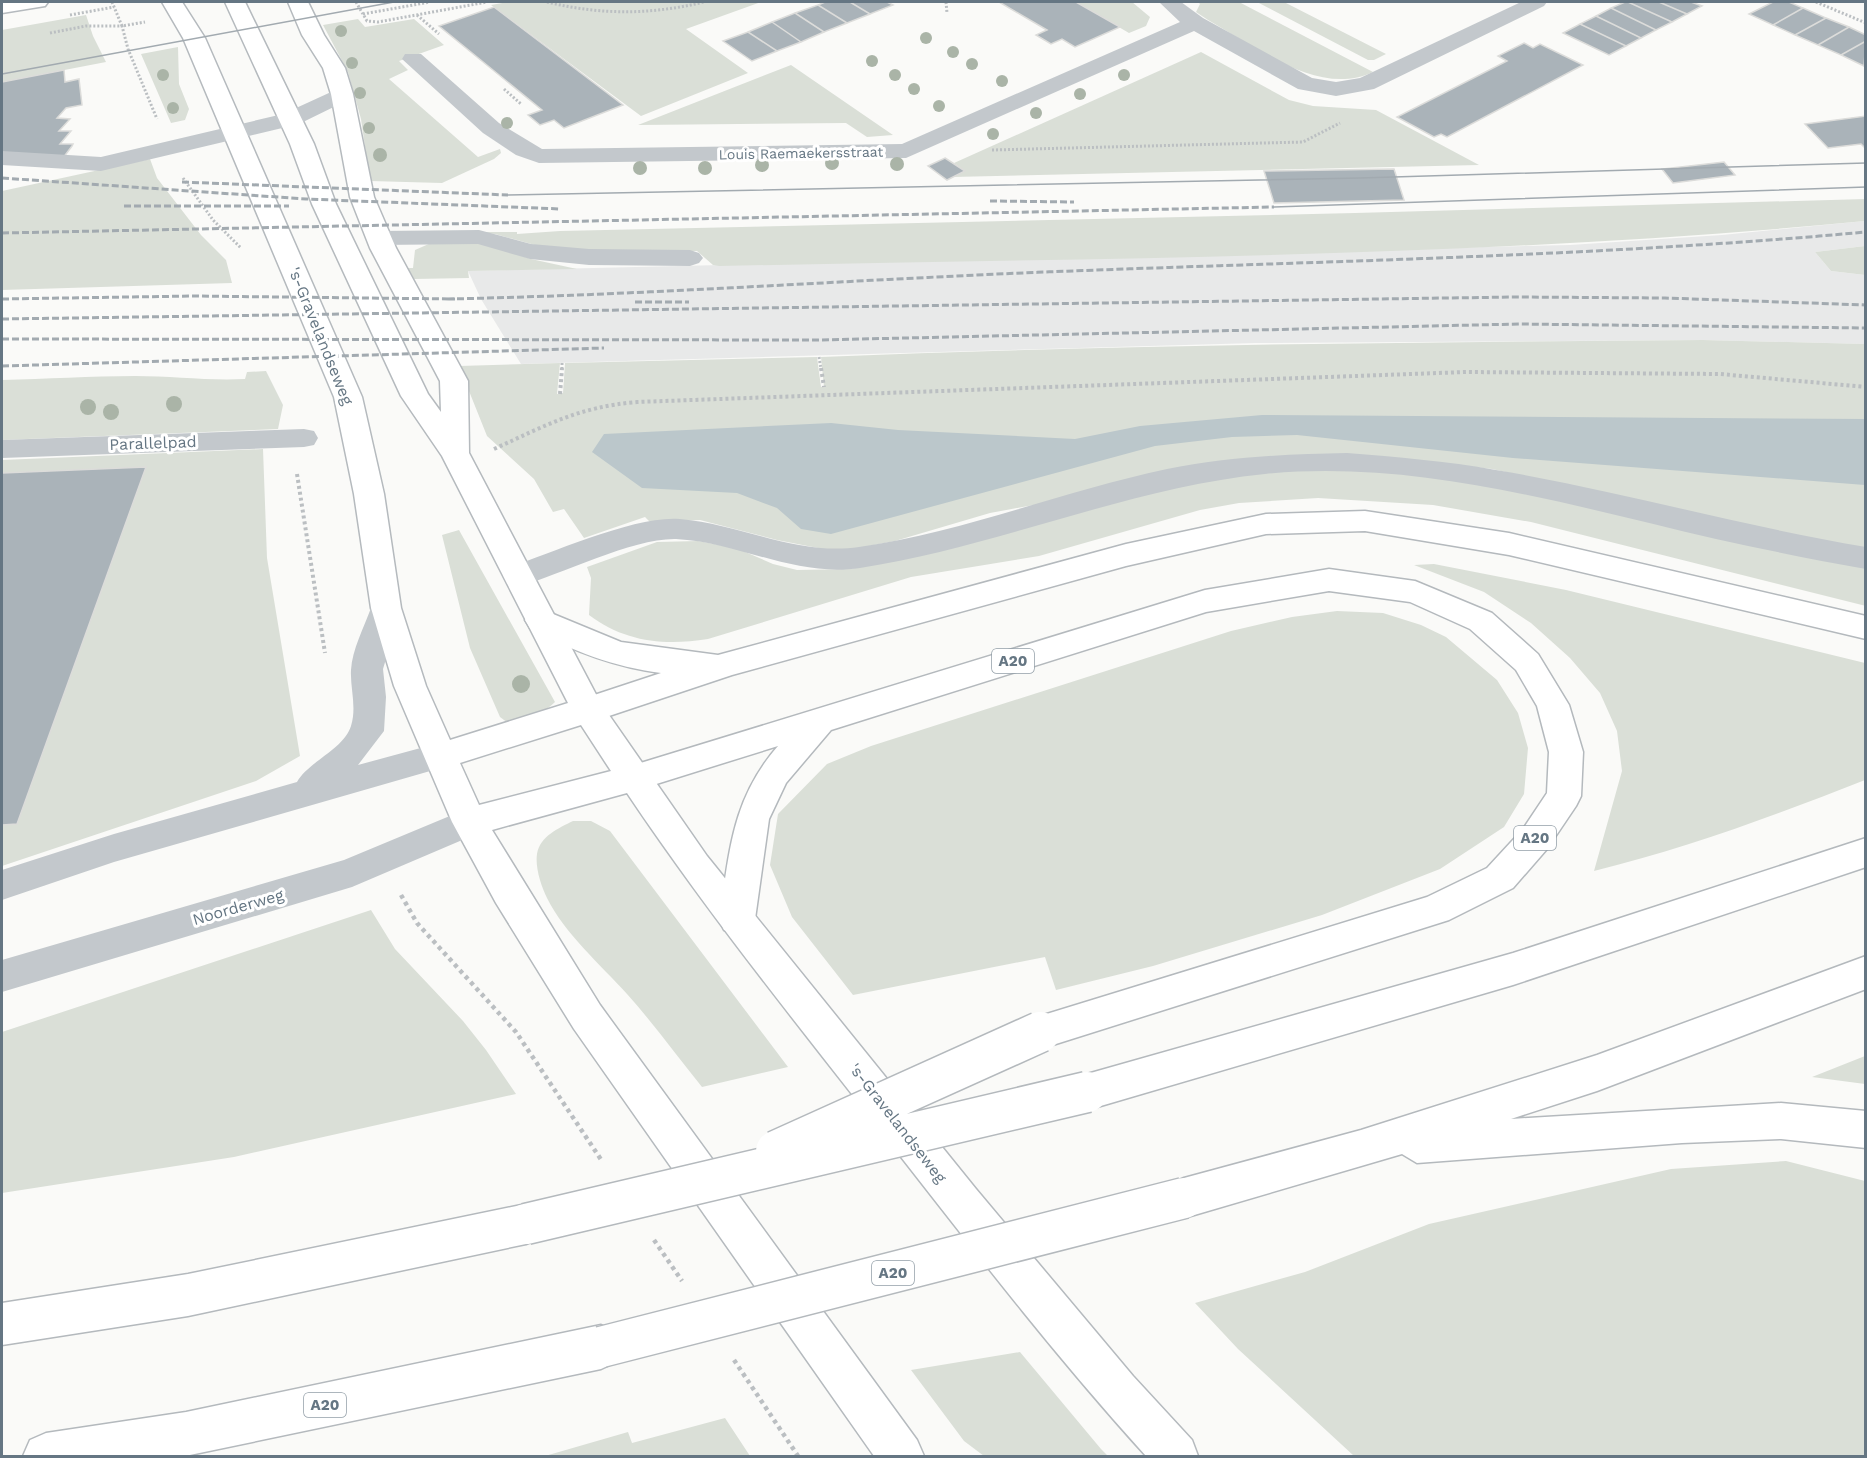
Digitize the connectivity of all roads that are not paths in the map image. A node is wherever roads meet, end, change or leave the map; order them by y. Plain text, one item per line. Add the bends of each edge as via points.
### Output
1 (38, 2) edge
2 (172, 2) edge
3 (235, 2) edge
4 (298, 2) edge
5 (1169, 2) edge
6 (1537, 2) edge
7 (2, 7) edge
8 (1195, 23) junction
9 (413, 59) dead end
10 (342, 94) junction
11 (291, 119) junction
12 (235, 133) junction
13 (2, 158) edge
14 (379, 238) junction
15 (690, 258) dead end
16 (304, 438) dead end
17 (2, 449) edge
18 (458, 458) junction
19 (1866, 558) edge
20 (518, 576) junction
21 (386, 608) junction
22 (540, 620) junction
23 (1866, 628) edge
24 (728, 664) junction
25 (588, 710) junction
26 (820, 720) junction
27 (439, 756) junction
28 (634, 778) junction
29 (305, 792) junction
30 (469, 822) junction
31 (1866, 852) edge
32 (2, 885) edge
33 (737, 919) junction
34 (1866, 972) edge
35 (2, 976) edge
36 (1866, 1130) edge
37 (1361, 1149) junction
38 (703, 1184) junction
39 (2, 1324) edge
40 (46, 1456) edge
41 (901, 1456) edge
42 (1176, 1456) edge

1 - 7 main road
2 - 12 main road, 's-Gravelandseweg via 194,38
3 - 11 main road, 's-Gravelandseweg
4 - 10 main road via 334,68
5 - 8 street
6 - 8 street via 1366,84 1336,89 1306,84
8 - 9 street, Louis Raemaekersstraat via 906,151 539,156 524,152 485,122
10 - 11 street
10 - 14 main road via 362,197
11 - 12 street
11 - 18 main road, 's-Gravelandseweg via 324,204 415,396
12 - 13 street via 101,164
12 - 21 main road, 's-Gravelandseweg via 348,397 369,494
14 - 15 street via 479,237 530,251 590,257
14 - 18 main road via 454,381
16 - 17 street, Parallelpad
18 - 20 main road, 's-Gravelandseweg
19 - 20 street via 1763,540 1481,475 1399,465 1321,462 1251,466 1162,482 857,558 820,559 724,535 676,528 653,530
20 - 22 main road, 's-Gravelandseweg
21 - 27 main road, 's-Gravelandseweg via 410,686
21 - 29 street via 367,669 367,730 342,761
22 - 24 main road via 575,639 623,657
22 - 25 main road, 's-Gravelandseweg
23 - 24 main road via 1509,544 1365,521 1266,524 1126,555
24 - 25 main road
25 - 27 main road
25 - 28 main road, 's-Gravelandseweg
26 - 28 main road, A20
26 - 33 main road via 773,775 752,819
26 - 38 main road, A20, bridge via 1205,602 1329,580 1415,592 1481,621 1527,663 1553,705 1566,752 1564,796 1535,839 1500,878 1436,909 1040,1032
27 - 29 street
27 - 30 main road, 's-Gravelandseweg
28 - 30 main road
28 - 33 main road, 's-Gravelandseweg
29 - 32 street
30 - 35 street, Noorderweg via 352,872
30 - 41 main road, 's-Gravelandseweg via 587,1017
31 - 38 main road, A20, bridge via 1513,969 1087,1092
33 - 42 main road, 's-Gravelandseweg via 962,1203 1117,1392
34 - 37 main road, A20 via 1597,1073
36 - 37 main road, A20 via 1781,1121 1693,1124
37 - 40 main road, A20, bridge via 601,1347 186,1434
38 - 39 main road, A20, bridge via 188,1295

